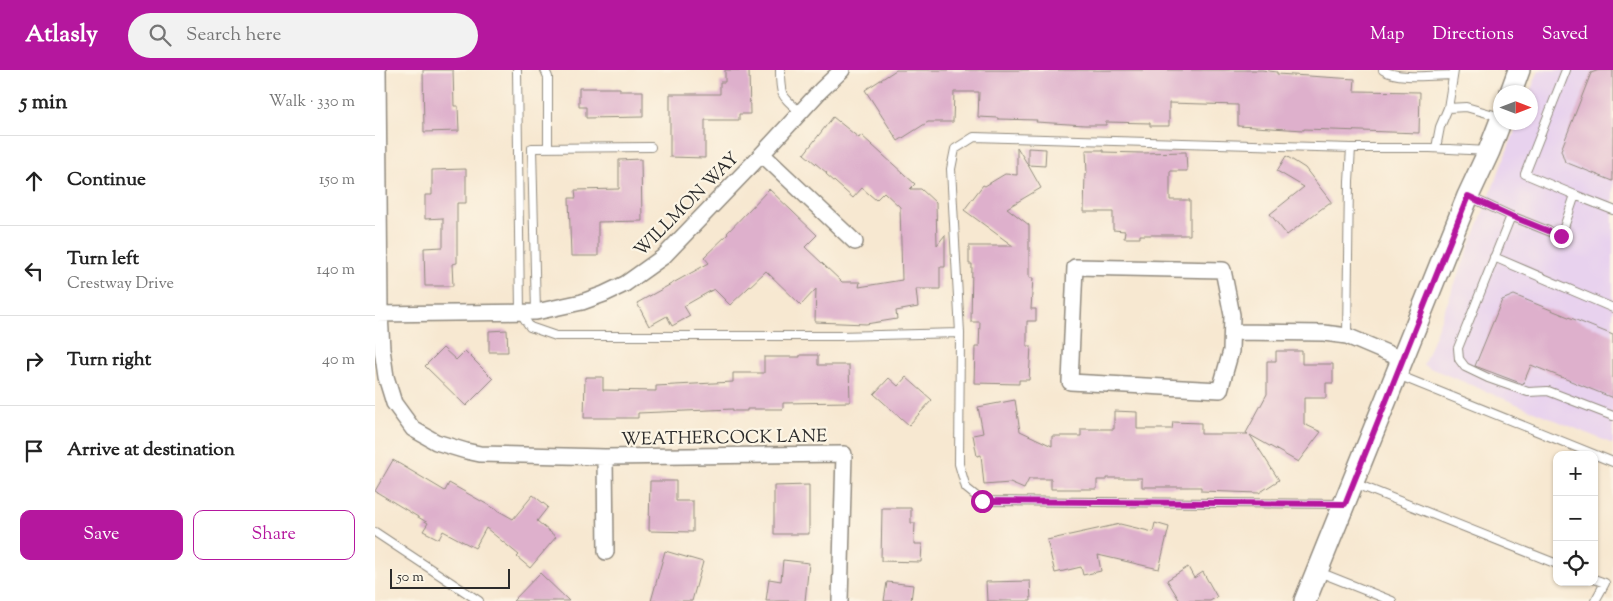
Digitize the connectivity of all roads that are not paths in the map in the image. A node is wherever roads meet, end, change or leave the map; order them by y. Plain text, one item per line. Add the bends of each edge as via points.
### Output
1 (378, 70) edge
2 (517, 70) edge
3 (545, 70) edge
4 (780, 70) edge
5 (1383, 70) edge
6 (1519, 70) edge
7 (1566, 70) edge
8 (1454, 72) edge
9 (835, 73) edge
10 (1514, 85) edge
11 (1448, 108) junction
12 (800, 112) junction
13 (1493, 116) edge
14 (1497, 130) edge
15 (548, 148) junction
16 (651, 148) dead end
17 (1351, 148) junction
18 (1436, 148) junction
19 (1489, 151) junction
20 (762, 154) junction
21 (1575, 195) junction
22 (1468, 196) junction
23 (1613, 210) edge
24 (1511, 216) junction
25 (855, 242) dead end
26 (1494, 257) junction
27 (1613, 308) edge
28 (520, 312) junction
29 (536, 312) junction
30 (377, 314) edge
31 (1232, 332) junction
32 (960, 333) junction
33 (1347, 336) junction
34 (1399, 367) junction
35 (1613, 416) edge
36 (605, 457) junction
37 (1613, 462) edge
38 (1353, 483) junction
39 (1345, 504) junction
40 (375, 532) edge
41 (606, 552) dead end
42 (1553, 562) edge
43 (1317, 571) junction
44 (1598, 580) edge
45 (479, 601) edge
46 (840, 601) edge
47 (1305, 601) edge
48 (1392, 601) edge
49 (1595, 601) edge

1 - 30 street, WEATHERCOCK LANE
2 - 28 lane
3 - 15 lane via 548,77
4 - 12 lane via 780,90
5 - 8 lane via 1388,74 1415,76
6 - 10 main road
7 - 21 lane via 1525,174
8 - 11 lane
9 - 12 street, WILLMON WAY
11 - 13 lane via 1466,107
11 - 18 lane
12 - 20 street, WILLMON WAY
14 - 19 main road
15 - 16 lane
15 - 29 lane via 532,148
17 - 18 lane
17 - 32 lane via 974,138 955,149 951,169
17 - 33 lane
18 - 19 lane
19 - 22 main road
20 - 25 street
20 - 29 street, WILLMON WAY via 663,257 645,271 604,294
21 - 23 lane
21 - 24 lane via 1561,236
22 - 24 lane
22 - 34 main road
24 - 26 lane
26 - 27 lane
26 - 35 lane via 1457,348 1459,359 1465,367 1489,378 1528,392 1548,391
28 - 29 street, WILLMON WAY
28 - 30 street, WILLMON WAY
28 - 32 lane via 530,327 556,336
30 - 36 street, WEATHERCOCK LANE via 386,377 394,403 413,429 436,442 480,454
31 - 31 street via 1231,351 1220,390 1070,382 1075,267 1223,270
31 - 33 street
32 - 39 lane via 959,464 966,488 982,501
33 - 34 street
34 - 37 lane
34 - 38 main road
36 - 41 street, WEATHERCOCK LANE
36 - 46 street, WEATHERCOCK LANE via 843,454
38 - 39 main road
38 - 42 lane
39 - 43 main road
40 - 45 lane
43 - 47 main road
43 - 48 lane
44 - 49 lane via 1605,583

